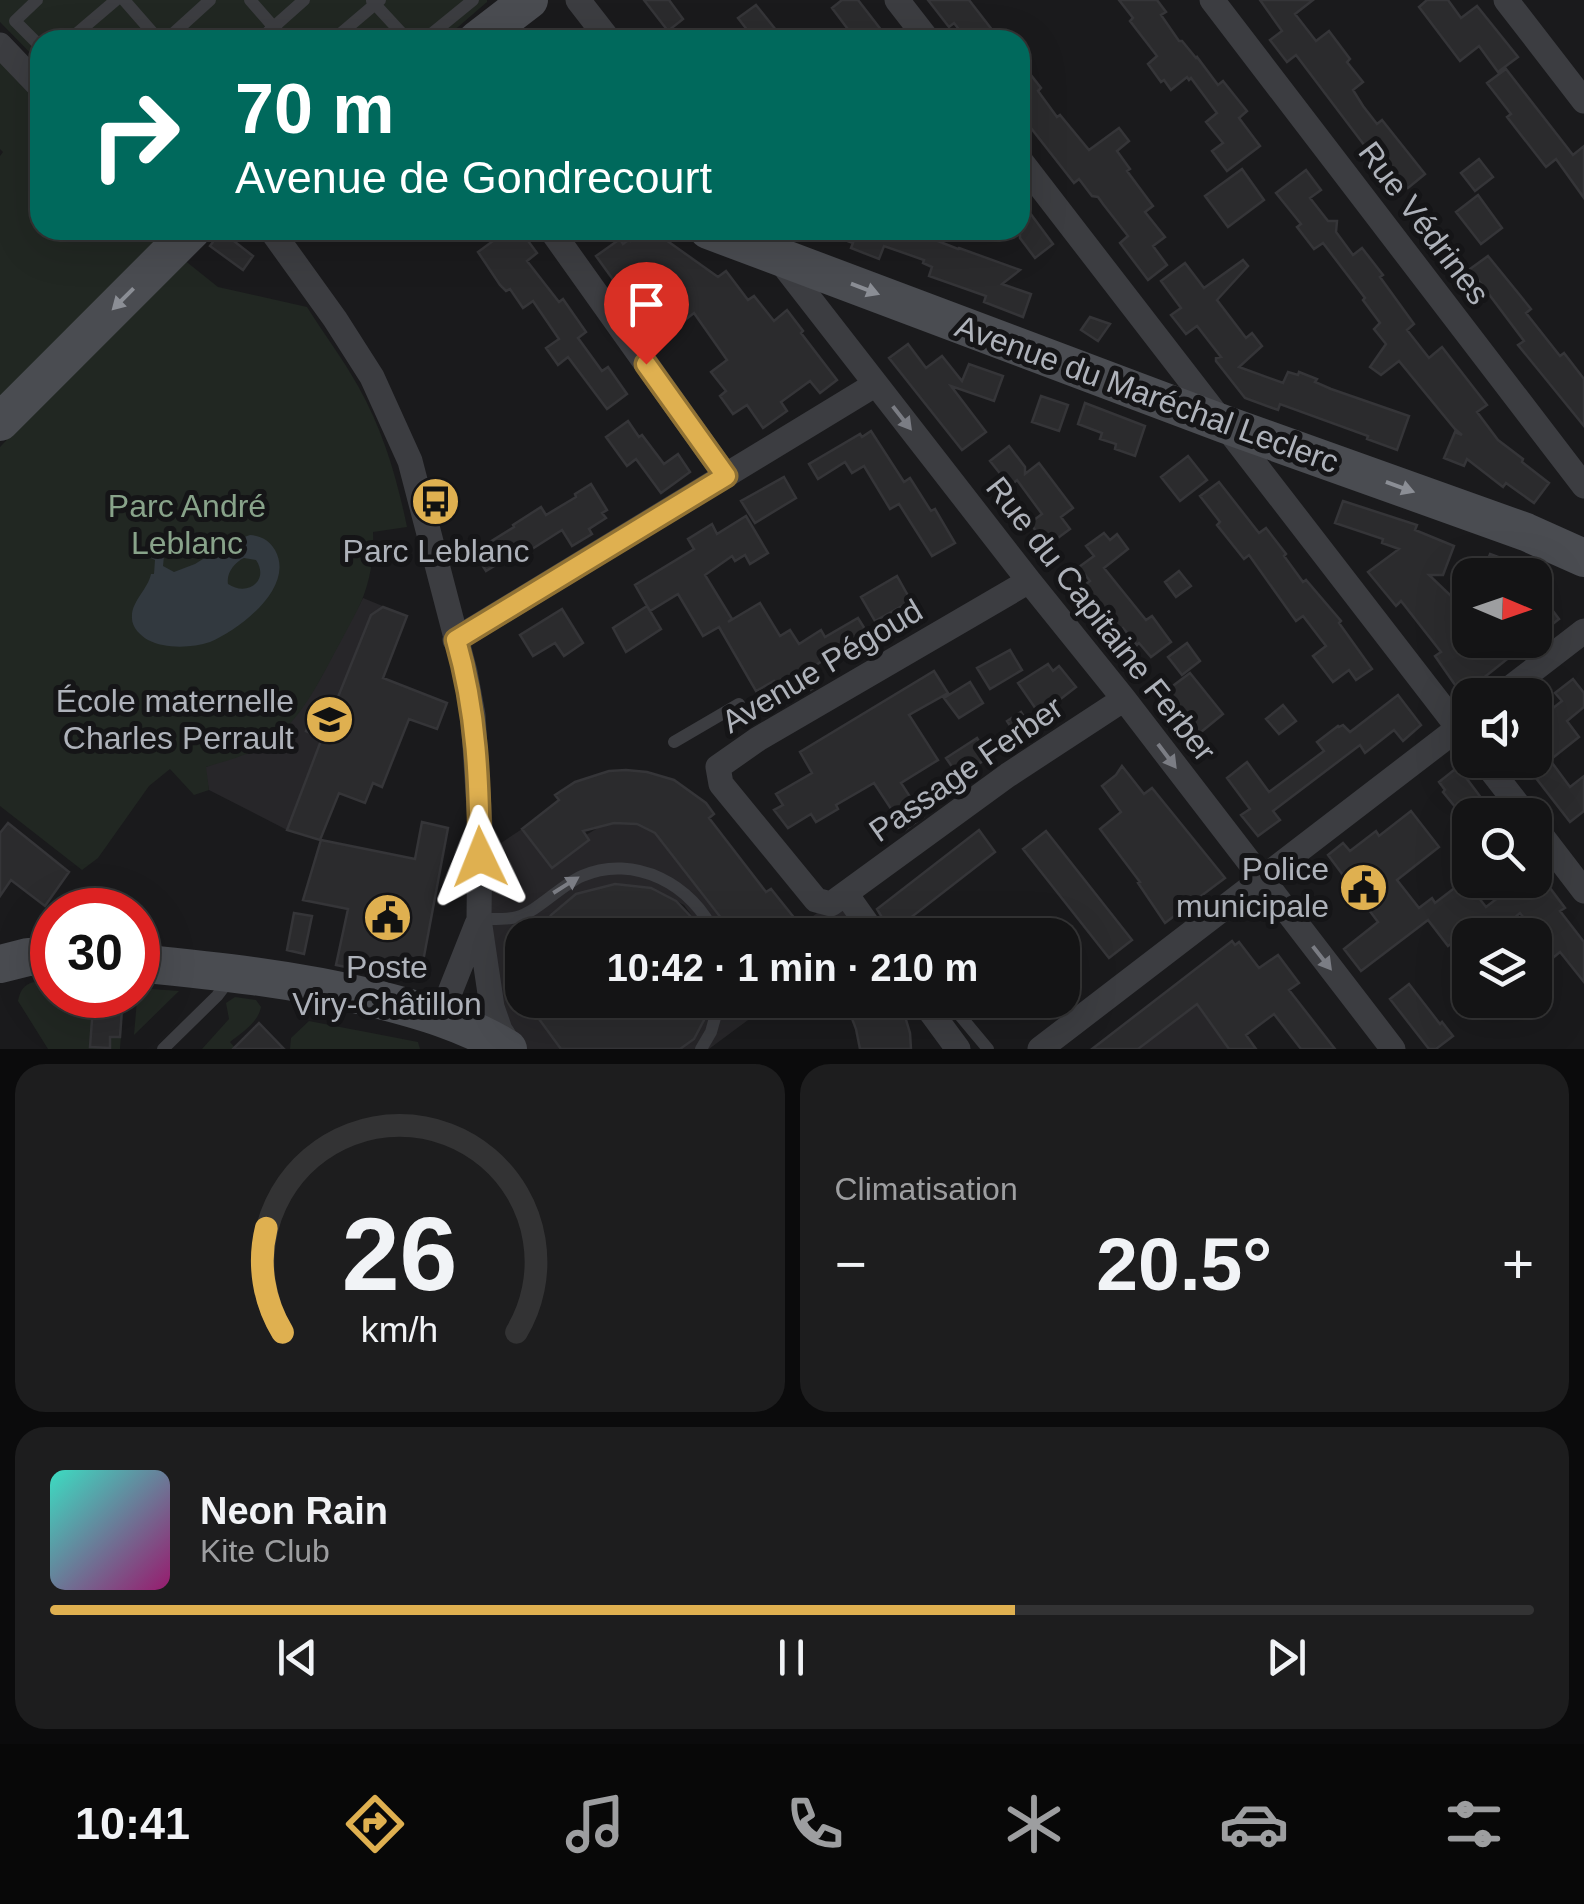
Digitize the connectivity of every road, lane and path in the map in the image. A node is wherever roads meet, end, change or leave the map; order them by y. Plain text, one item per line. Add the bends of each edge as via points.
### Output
1 (37, 0) edge
2 (120, 0) edge
3 (210, 0) edge
4 (250, 0) edge
5 (304, 0) edge
6 (473, 0) edge
7 (578, 0) edge
8 (897, 0) edge
9 (1212, 0) edge
10 (1506, 0) edge
11 (375, 1) edge
12 (514, 8) edge
13 (274, 27) junction
14 (82, 30) edge
15 (152, 30) edge
16 (174, 30) edge
17 (271, 30) edge
18 (277, 30) edge
19 (345, 30) edge
20 (400, 30) edge
21 (436, 30) edge
22 (489, 30) edge
23 (601, 30) edge
24 (920, 30) edge
25 (30, 36) edge
26 (0, 45) edge
27 (30, 76) edge
28 (1584, 102) edge
29 (1030, 173) edge
30 (179, 240) edge
31 (277, 240) edge
32 (558, 240) edge
33 (766, 243) edge
34 (876, 384) junction
35 (0, 422) edge
36 (1224, 424) junction
37 (726, 476) junction
38 (1584, 486) edge
39 (1584, 558) edge
40 (1029, 581) junction
41 (1584, 631) edge
42 (456, 640) junction
43 (1523, 678) edge
44 (1124, 699) junction
45 (739, 704) dead end
46 (1452, 712) edge
47 (1452, 740) edge
48 (674, 742) dead end
49 (1498, 778) edge
50 (1513, 798) edge
51 (1552, 849) edge
52 (1262, 881) junction
53 (1584, 891) edge
54 (846, 894) junction
55 (705, 918) edge
56 (863, 918) edge
57 (479, 919) junction
58 (30, 957) edge
59 (0, 964) edge
60 (160, 966) edge
61 (235, 973) junction
62 (440, 1017) junction
63 (715, 1018) edge
64 (935, 1018) edge
65 (962, 1018) edge
66 (163, 1049) edge
67 (510, 1049) edge
68 (701, 1049) edge
69 (958, 1049) edge
70 (988, 1049) edge
71 (1040, 1049) edge
72 (1393, 1049) edge

1 - 25 lane via 16,21
2 - 14 lane
2 - 15 lane
3 - 16 lane
4 - 13 lane
5 - 13 lane
6 - 21 lane
7 - 23 street
8 - 24 street
9 - 38 street, Rue Védrines
10 - 28 street
11 - 19 lane
11 - 20 lane
12 - 22 street
13 - 17 lane
13 - 18 lane
26 - 27 street
29 - 36 street
30 -> 35 street
31 - 42 street via 336,319 392,418 410,460
32 - 37 street
33 - 34 street, Rue du Capitaine Ferber
33 -> 36 street, Avenue du Maréchal Leclerc
34 - 37 street
34 -> 40 street, Rue du Capitaine Ferber
36 -> 39 street, Avenue du Maréchal Leclerc
36 - 46 street
37 - 42 street
40 - 44 street, Rue du Capitaine Ferber
40 - 54 street, Avenue Pégoud via 718,767 721,784 816,900 831,904
41 - 43 street
42 - 57 street via 478,766
44 -> 52 street, Rue du Capitaine Ferber
44 - 54 street, Passage Ferber
45 - 48 lane
47 - 52 street
49 - 50 street
51 - 53 street
52 - 71 street
52 -> 72 street, Rue du Capitaine Ferber
54 - 56 street
57 -> 55 lane via 519,917 604,868 661,877
57 - 62 street
57 - 67 street via 492,1007
58 - 59 street
60 - 61 street
61 - 62 street via 319,985
61 - 66 lane
62 - 67 street
63 - 68 lane
64 - 69 street
65 - 70 lane

